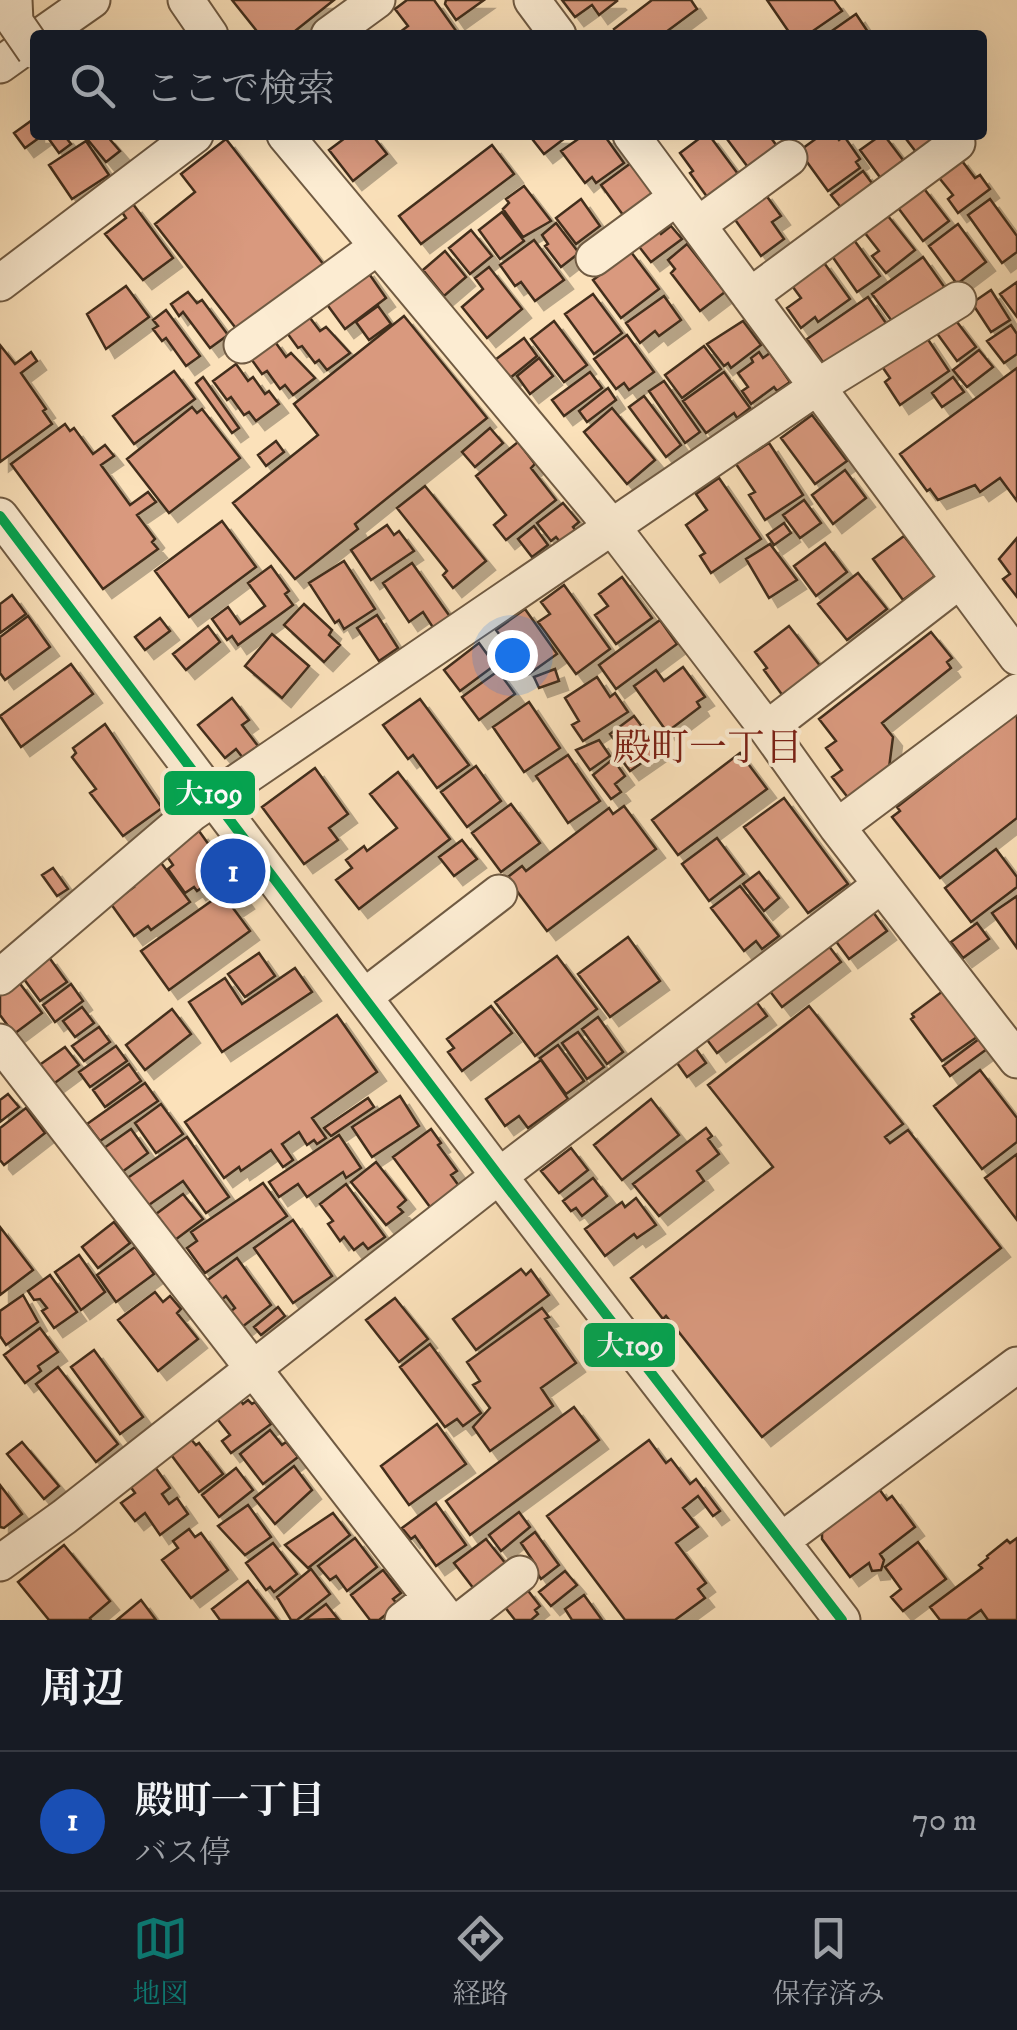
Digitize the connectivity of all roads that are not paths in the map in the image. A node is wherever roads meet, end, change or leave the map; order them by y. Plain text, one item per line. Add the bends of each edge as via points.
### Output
1 (14, 0) edge
2 (92, 0) edge
3 (186, 0) edge
4 (377, 0) edge
5 (532, 0) edge
6 (49, 30) edge
7 (207, 30) edge
8 (336, 30) edge
9 (554, 30) edge
10 (30, 43) edge
11 (30, 45) edge
12 (0, 50) edge
13 (30, 52) edge
14 (0, 64) edge
15 (187, 140) edge
16 (289, 140) edge
17 (635, 140) edge
18 (957, 143) dead end
19 (789, 158) dead end
20 (688, 211) junction
21 (376, 247) junction
22 (594, 258) dead end
23 (0, 283) edge
24 (750, 296) junction
25 (958, 300) dead end
26 (242, 345) dead end
27 (818, 387) junction
28 (0, 516) edge
29 (613, 528) junction
30 (960, 580) junction
31 (1017, 657) edge
32 (1017, 692) edge
33 (767, 729) junction
34 (212, 799) junction
35 (837, 827) junction
36 (881, 885) junction
37 (499, 893) dead end
38 (0, 977) edge
39 (364, 998) junction
40 (0, 1042) edge
41 (1010, 1043) edge
42 (499, 1176) junction
43 (1017, 1366) edge
44 (254, 1370) junction
45 (781, 1541) junction
46 (0, 1563) edge
47 (520, 1574) dead end
48 (427, 1613) edge
49 (461, 1620) edge
50 (842, 1620) edge

1 - 11 street, bridge via 16,22
2 - 6 street
3 - 7 street
4 - 8 street
5 - 9 street
10 - 14 street
12 - 13 street
15 - 23 street
16 - 21 street
17 - 20 street
18 - 24 street
19 - 20 street
20 - 22 street
20 - 24 street
21 - 26 street
21 - 29 street
24 - 27 street
25 - 27 street
27 - 29 street
27 - 30 street
28 - 34 street
29 - 33 street
29 - 34 street
30 - 31 street
30 - 33 street
32 - 35 street
33 - 35 street
34 - 38 street
34 - 39 street
35 - 36 street
36 - 41 street
36 - 42 street
37 - 39 street
39 - 42 street
40 - 44 street
42 - 44 street
42 - 45 street
43 - 45 street
44 - 46 street
44 - 48 street
45 - 50 street
47 - 49 street

